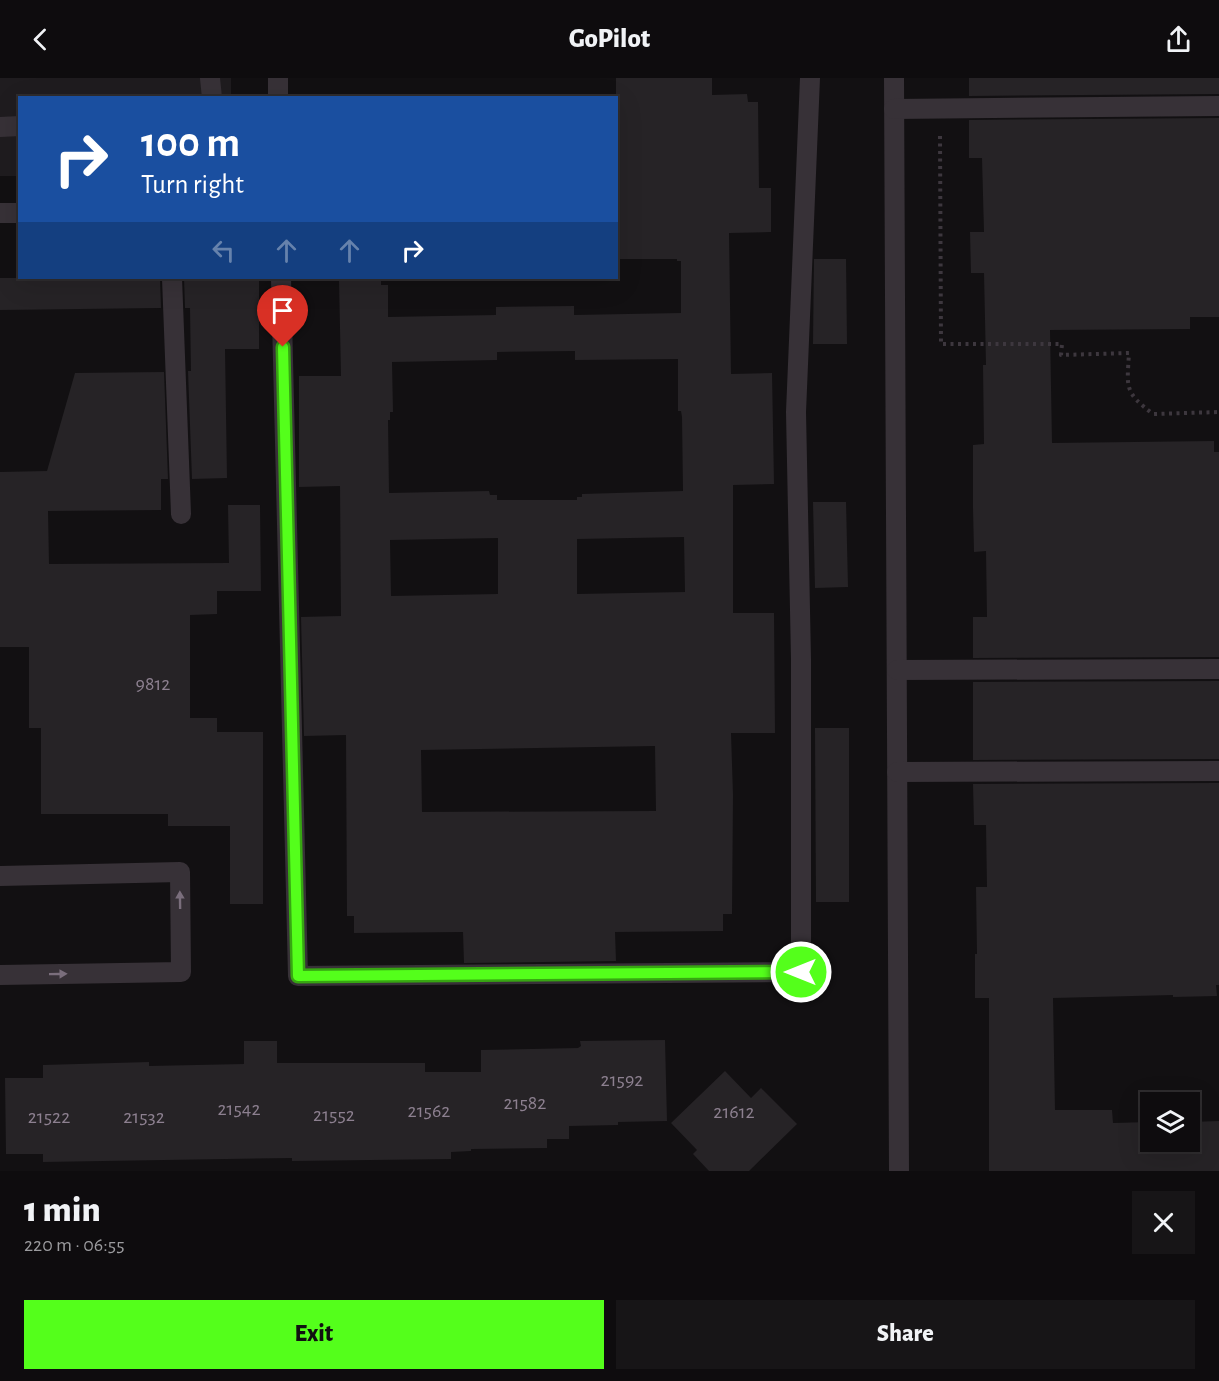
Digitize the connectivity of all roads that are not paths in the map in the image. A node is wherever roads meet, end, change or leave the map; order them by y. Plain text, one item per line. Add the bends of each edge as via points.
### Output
1 (210, 78) edge
2 (278, 78) edge
3 (810, 78) edge
4 (894, 78) edge
5 (212, 96) edge
6 (278, 96) edge
7 (1219, 106) edge
8 (894, 109) junction
9 (18, 126) edge
10 (0, 127) edge
11 (0, 213) edge
12 (18, 213) edge
13 (172, 279) edge
14 (281, 279) edge
15 (181, 514) dead end
16 (1219, 669) edge
17 (897, 670) junction
18 (1219, 771) edge
19 (897, 772) junction
20 (0, 876) edge
21 (0, 975) edge
22 (899, 1171) edge

1 - 5 lane
2 - 6 lane
3 - 14 lane via 796,412 801,972 298,976
4 - 8 lane
7 - 8 lane
8 - 17 lane
9 - 10 lane
11 - 12 lane
13 - 15 lane
16 - 17 lane
17 - 19 lane
18 - 19 lane
19 - 22 lane
21 -> 20 lane via 182,972 180,872

